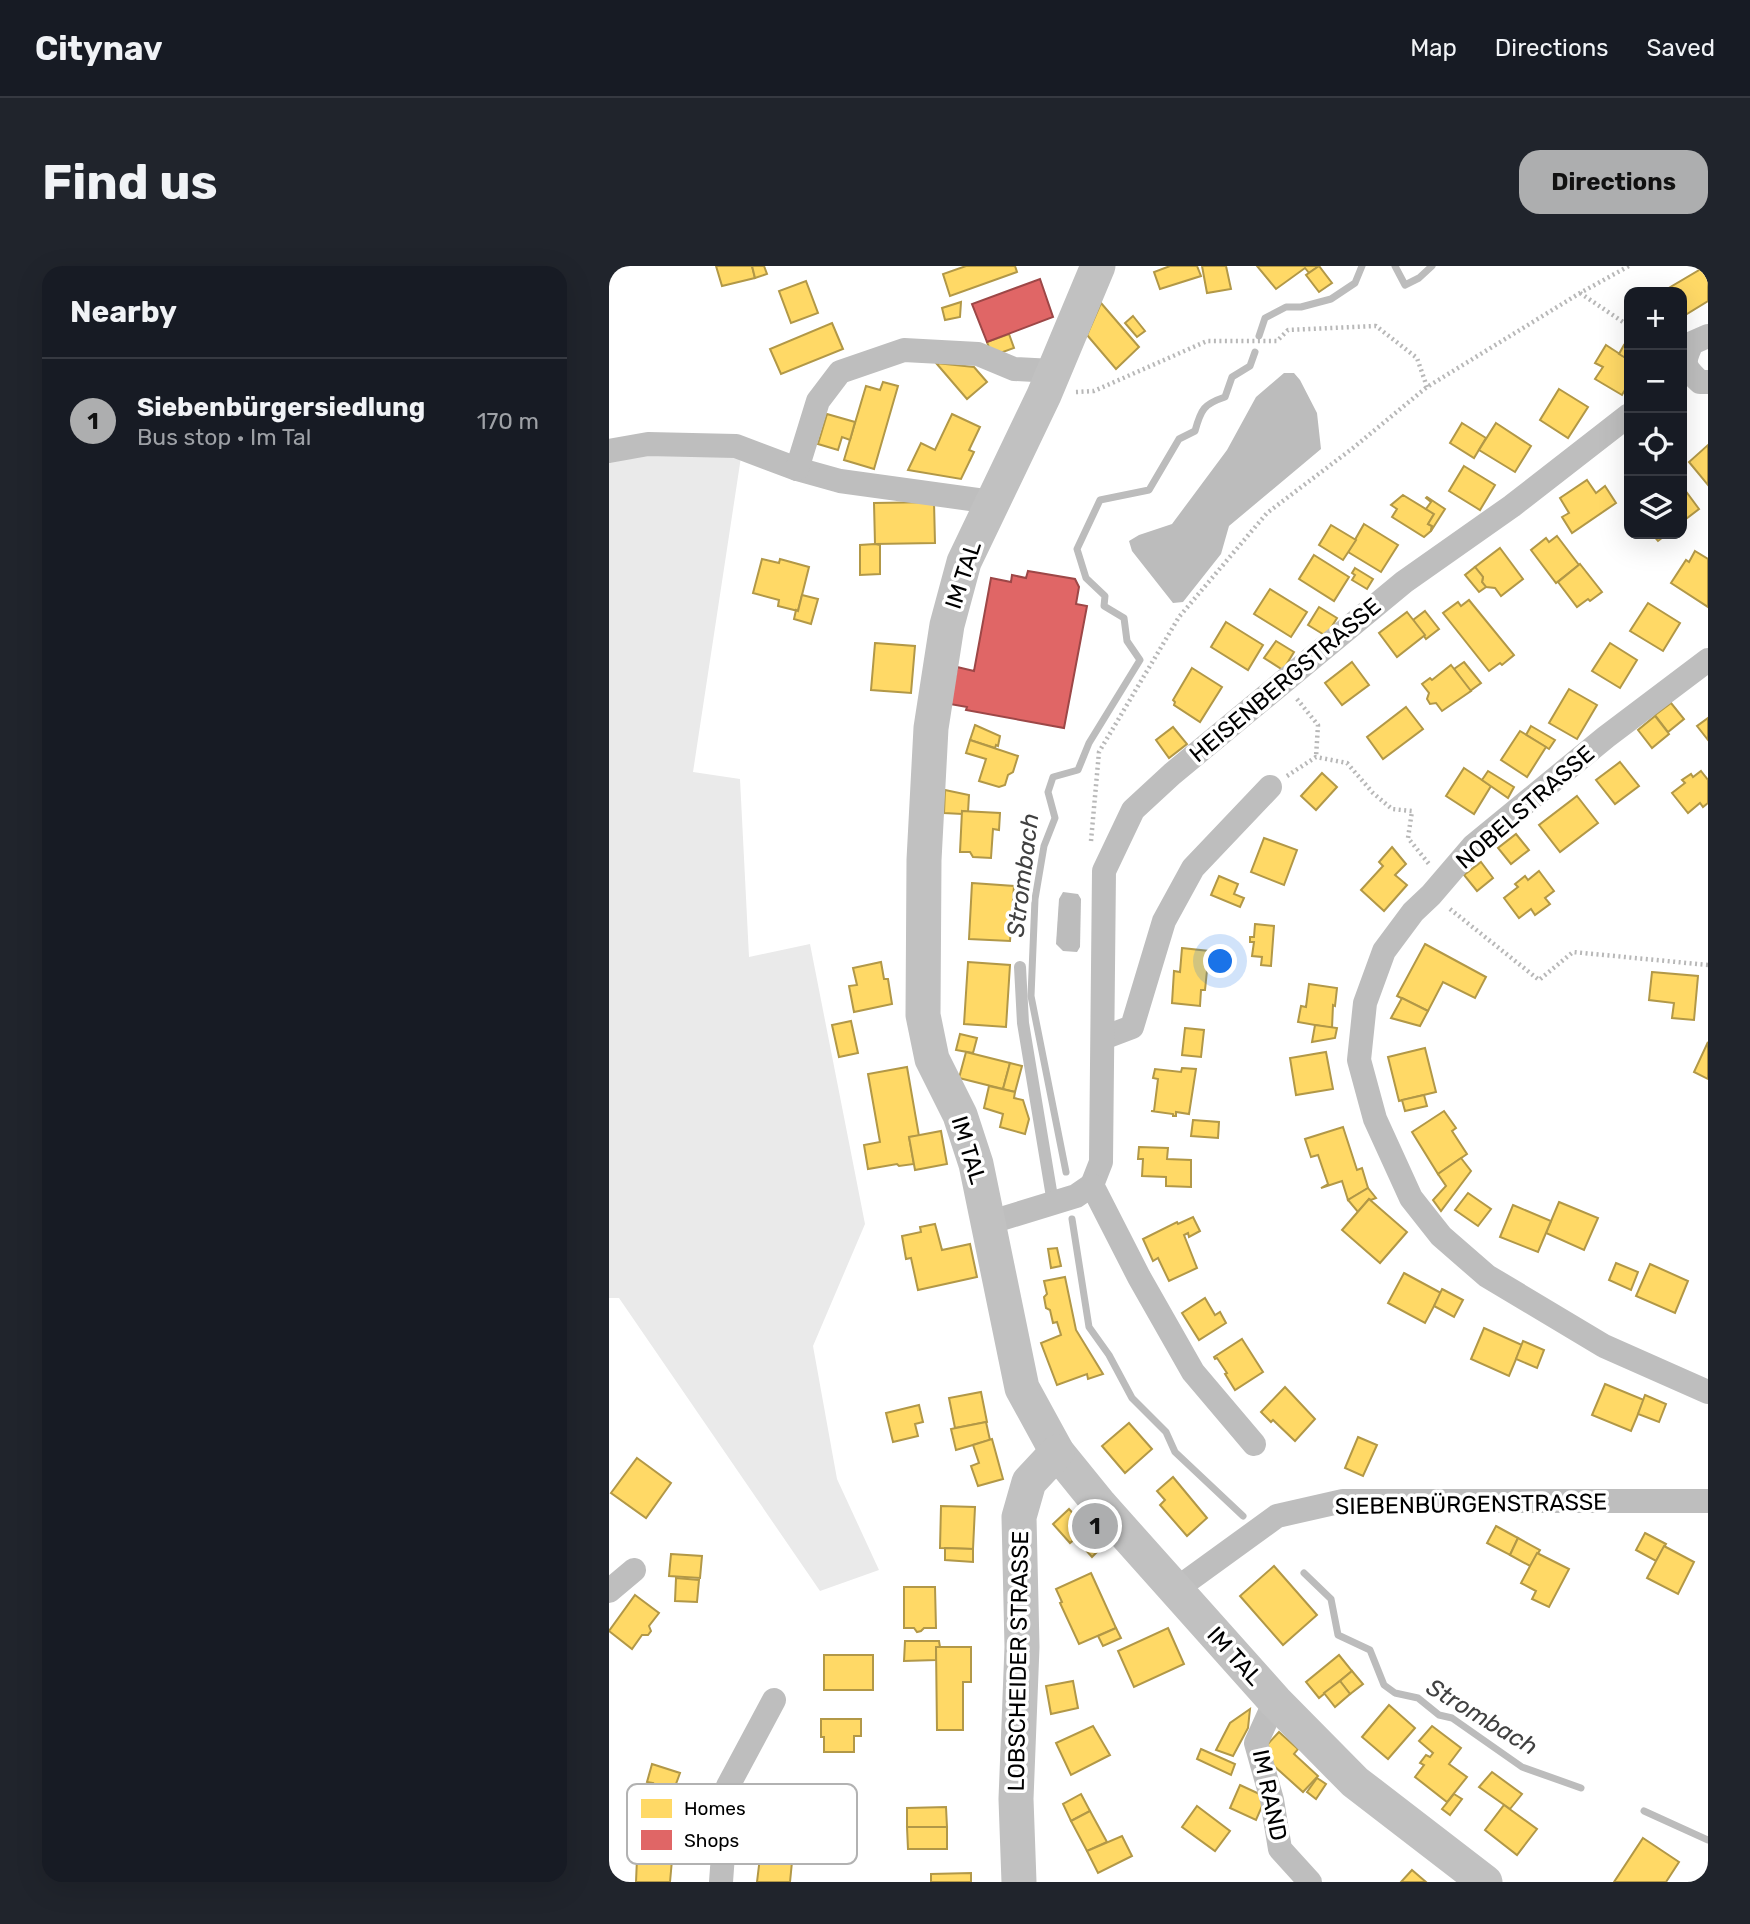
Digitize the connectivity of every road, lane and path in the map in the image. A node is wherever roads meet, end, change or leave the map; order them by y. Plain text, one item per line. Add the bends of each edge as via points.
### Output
1 (1098, 266) edge
2 (1629, 266) edge
3 (1580, 293) junction
4 (1624, 323) edge
5 (1708, 336) edge
6 (1692, 375) edge
7 (1049, 383) junction
8 (1427, 387) junction
9 (1624, 419) edge
10 (609, 451) edge
11 (797, 469) junction
12 (992, 502) junction
13 (1708, 660) edge
14 (1295, 695) dead end
15 (1316, 757) junction
16 (1270, 787) joint
17 (1429, 864) dead end
18 (1104, 871) junction
19 (1450, 909) dead end
20 (1708, 965) edge
21 (1020, 967) dead end
22 (1103, 1038) junction
23 (1092, 1185) junction
24 (1053, 1203) junction
25 (988, 1223) junction
26 (1708, 1392) edge
27 (1254, 1444) dead end
28 (1057, 1452) junction
29 (1708, 1501) edge
30 (633, 1570) dead end
31 (1175, 1590) junction
32 (609, 1591) edge
33 (774, 1700) dead end
34 (1275, 1701) junction
35 (729, 1784) edge
36 (722, 1864) edge
37 (721, 1882) edge
38 (1019, 1882) edge
39 (1310, 1882) edge
40 (1485, 1882) edge

1 - 7 main road, IM TAL
2 - 3 path
3 - 4 path
3 - 8 path
5 - 6 street via 1692,343 1685,358
7 - 8 path via 1094,391 1207,341 1277,341 1288,330 1376,326 1417,358
7 - 11 street via 978,354 904,351 840,372 818,401
7 - 12 main road, IM TAL
8 - 18 path via 1267,513 1179,617 1099,752 1090,853
9 - 18 street, HEISENBERGSTRASSE via 1404,582 1172,774 1133,810
10 - 11 street via 648,444 736,446
11 - 12 street via 840,481
12 - 25 main road, IM TAL via 964,562 947,625 931,728 923,1016 932,1059 960,1115 976,1164
13 - 26 street, NOBELSTRASSE via 1473,846 1413,912 1384,951 1365,1003 1359,1060 1375,1119 1411,1198 1441,1236 1487,1276 1604,1346
14 - 15 path via 1318,724
15 - 16 path
15 - 17 path via 1347,763 1392,809 1412,811 1408,838
16 - 22 street via 1193,868 1164,921 1132,1027
18 - 22 street, HEISENBERGSTRASSE
19 - 20 path via 1539,980 1573,952
21 - 24 lane via 1023,1023
22 - 23 street, HEISENBERGSTRASSE via 1101,1162
23 - 24 street
23 - 27 street via 1193,1372
24 - 25 street
25 - 28 main road, IM TAL via 1022,1388
28 - 31 main road, IM TAL
28 - 38 main road, LOBSCHEIDER STRASSE via 1029,1482 1019,1517
29 - 31 street, SIEBENBÜRGENSTRASSE via 1343,1501 1277,1516
30 - 32 street
31 - 34 main road, IM TAL
33 - 35 street
34 - 39 street, IM RAND via 1256,1743 1280,1849
34 - 40 main road, IM TAL via 1355,1782
36 - 37 street

